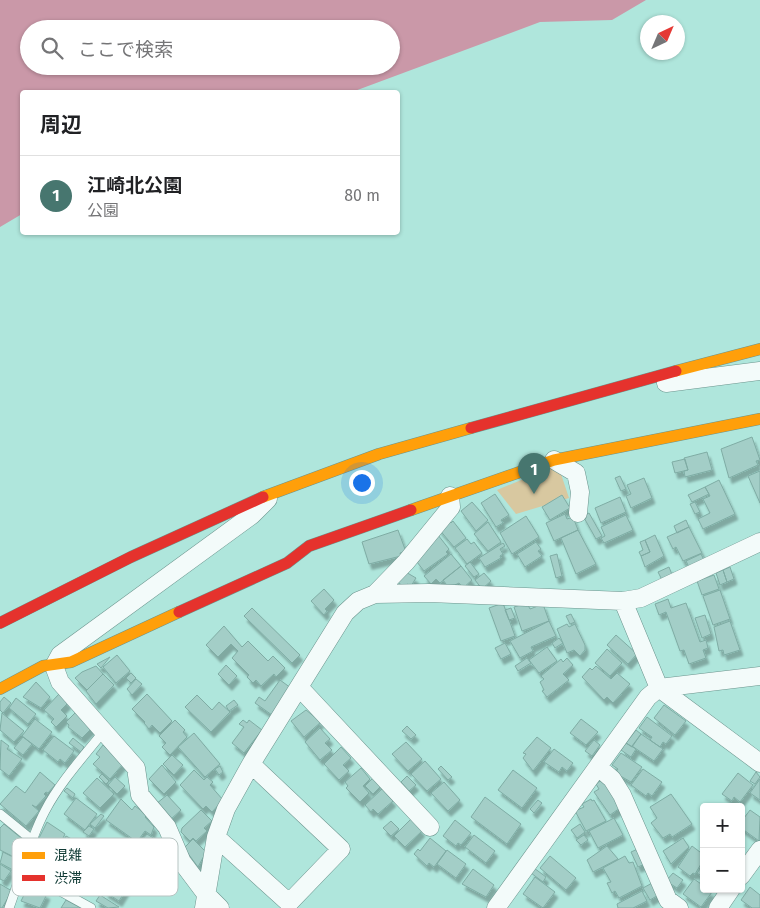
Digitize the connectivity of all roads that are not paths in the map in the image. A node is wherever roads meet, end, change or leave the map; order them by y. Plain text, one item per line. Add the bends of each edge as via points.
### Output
1 (760, 349) edge
2 (760, 371) edge
3 (605, 390) junction
4 (760, 418) edge
5 (554, 460) junction
6 (273, 493) junction
7 (450, 496) junction
8 (578, 512) dead end
9 (760, 543) edge
10 (375, 594) junction
11 (623, 601) junction
12 (0, 623) edge
13 (54, 666) junction
14 (760, 676) edge
15 (300, 687) junction
16 (659, 688) junction
17 (0, 689) edge
18 (104, 731) junction
19 (760, 763) edge
20 (251, 764) junction
21 (598, 767) junction
22 (0, 814) edge
23 (430, 827) dead end
24 (216, 837) junction
25 (30, 838) edge
26 (33, 838) edge
27 (172, 838) edge
28 (760, 850) edge
29 (178, 853) edge
30 (745, 871) edge
31 (728, 893) edge
32 (13, 896) edge
33 (69, 896) edge
34 (205, 901) edge
35 (9, 908) edge
36 (91, 908) edge
37 (220, 908) edge
38 (496, 908) edge
39 (679, 908) edge
40 (718, 908) edge

1 - 3 street
2 - 3 street
3 - 6 street via 379,454
4 - 5 street
5 - 7 street
5 - 8 street via 576,473 580,492
6 - 12 street via 131,557
6 - 13 street via 252,515 60,656
7 - 10 street via 451,507
7 - 13 street via 309,546 287,563 71,662
9 - 11 street via 642,598
10 - 11 street via 429,593
10 - 15 street via 358,601 345,613
11 - 16 street
13 - 17 street via 43,666
13 - 18 street via 60,682
14 - 16 street
15 - 20 street
15 - 23 street
16 - 19 street
16 - 21 street via 648,697
18 - 26 lane via 45,810
18 - 27 street via 136,768 140,795 167,827
20 - 24 street via 226,810
20 - 24 street via 341,849 289,903
21 - 38 street
21 - 39 street via 612,779 622,795 668,900
22 - 25 lane
24 - 34 street
28 - 30 street
29 - 34 street
31 - 40 street
32 - 35 lane
33 - 36 lane
34 - 37 street

